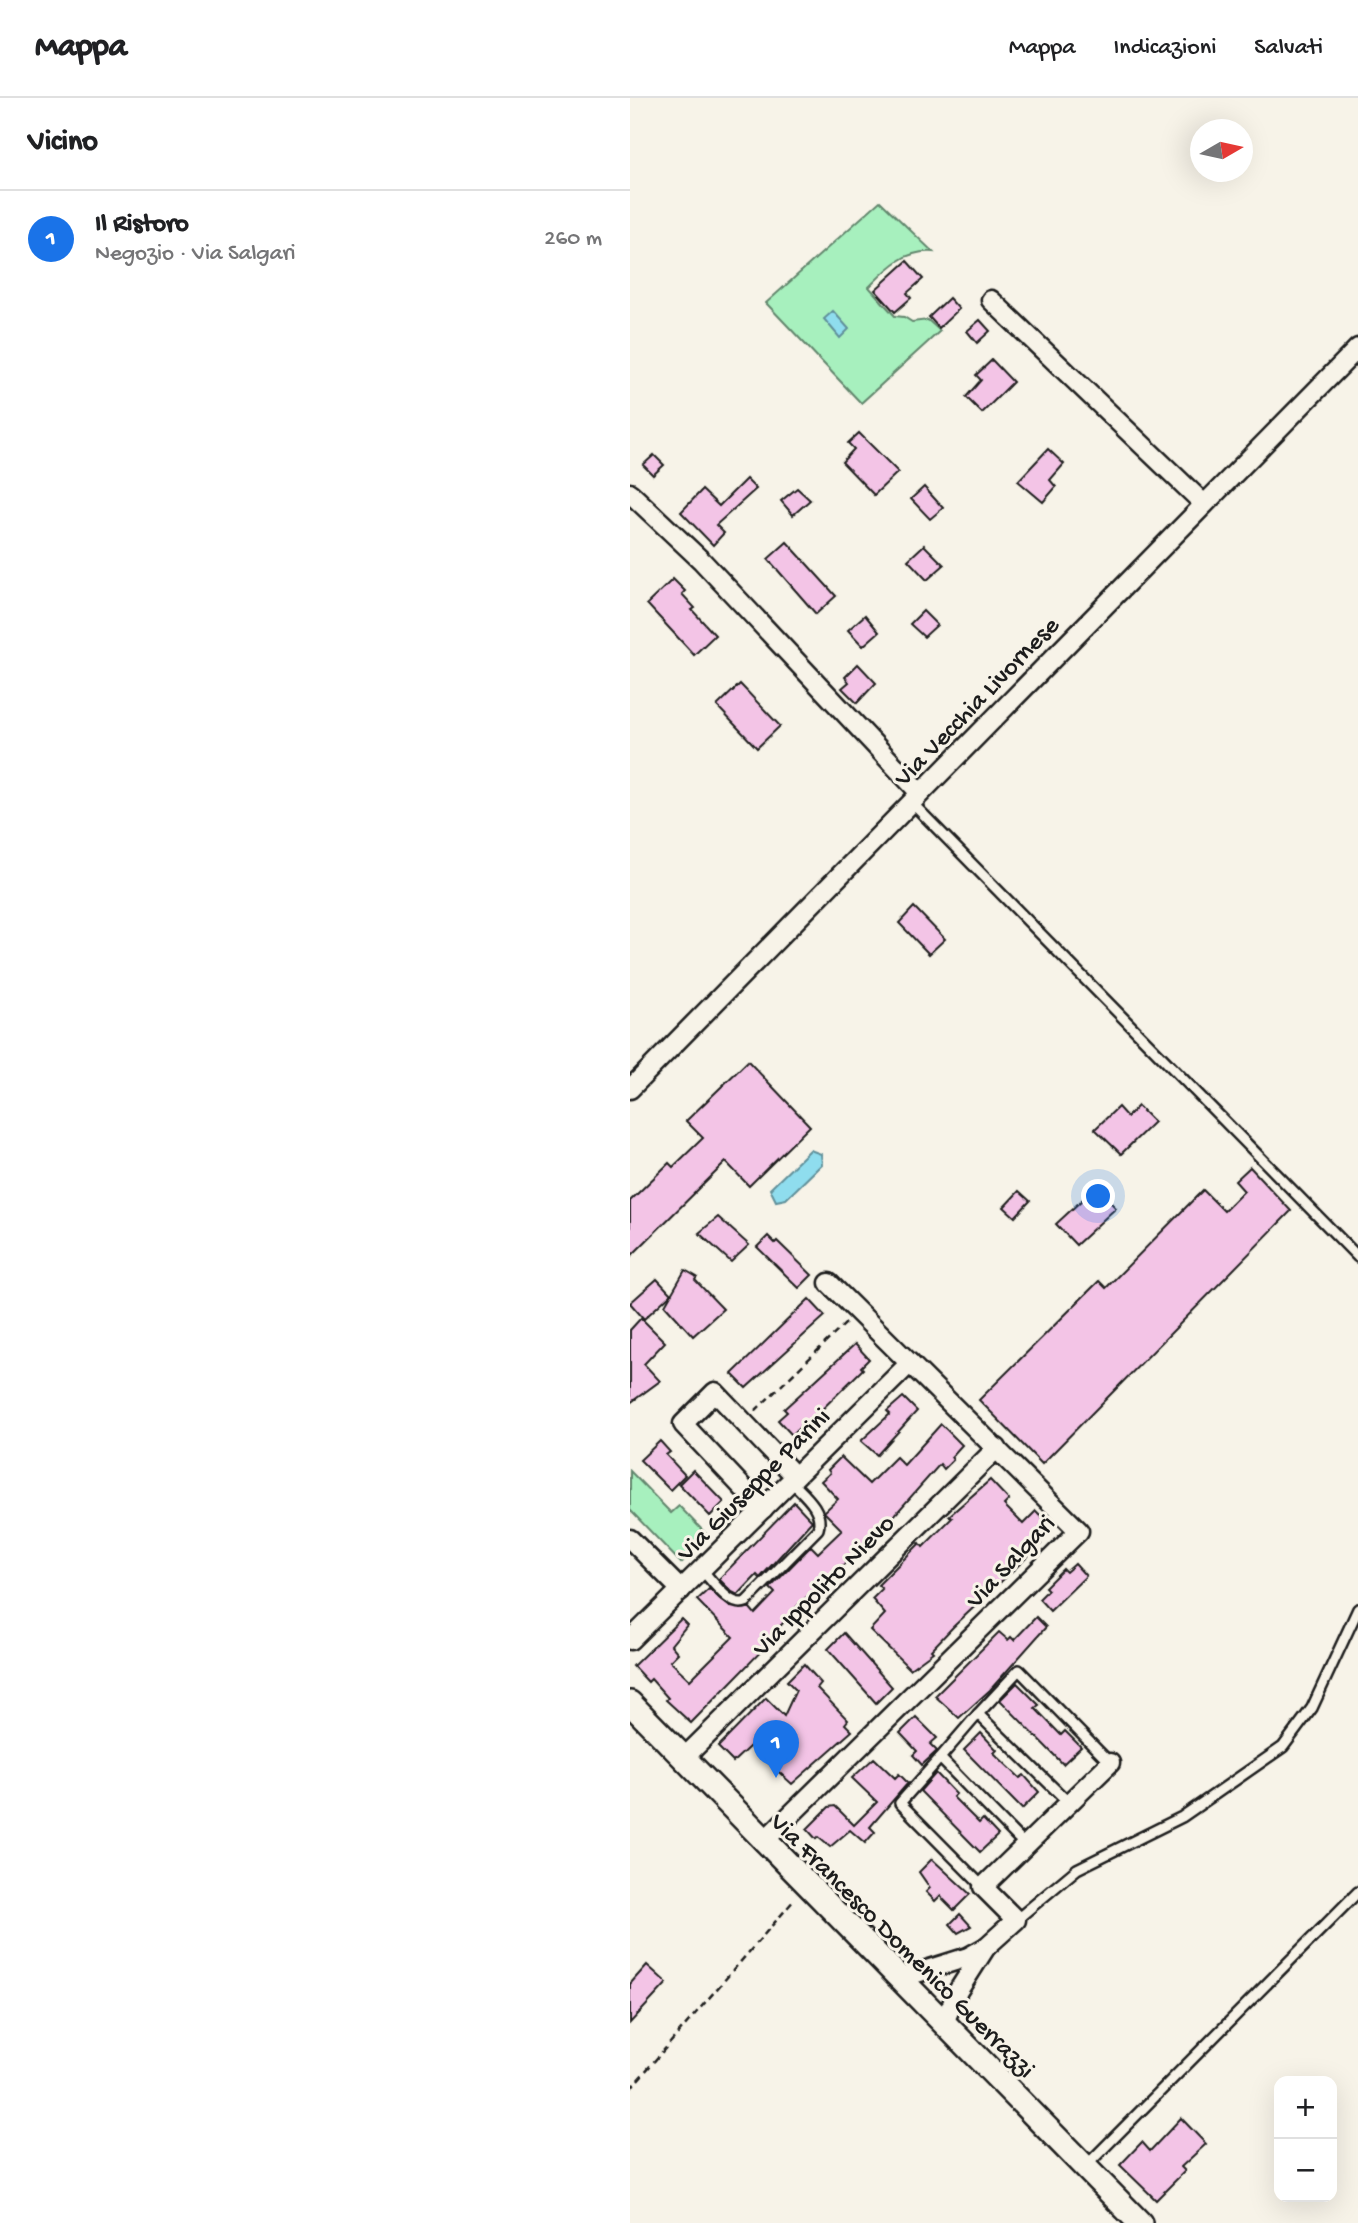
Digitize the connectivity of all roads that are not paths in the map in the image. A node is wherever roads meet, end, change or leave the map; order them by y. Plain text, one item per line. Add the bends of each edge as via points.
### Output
1 (991, 299) dead end
2 (1358, 348) edge
3 (630, 493) edge
4 (1204, 504) junction
5 (916, 798) junction
6 (630, 1089) edge
7 (1358, 1257) edge
8 (830, 1283) dead end
9 (911, 1363) junction
10 (997, 1448) junction
11 (793, 1478) junction
12 (763, 1509) junction
13 (630, 1539) edge
14 (701, 1569) junction
15 (681, 1590) junction
16 (1358, 1609) edge
17 (630, 1640) edge
18 (630, 1703) edge
19 (978, 1714) junction
20 (684, 1758) junction
21 (940, 1758) junction
22 (1110, 1763) joint
23 (1069, 1804) junction
24 (763, 1842) junction
25 (1026, 1846) junction
26 (983, 1887) junction
27 (1358, 1892) edge
28 (1016, 1920) junction
29 (986, 1947) junction
30 (901, 1978) junction
31 (944, 2022) junction
32 (1086, 2167) junction
33 (1140, 2223) edge

1 - 4 street
2 - 4 street, Via Vecchia Livornese
3 - 5 street via 702,561
4 - 5 street, Via Vecchia Livornese
5 - 6 street, Via Vecchia Livornese
5 - 7 lane
8 - 9 street, Via Salgari
9 - 10 street, Via Salgari
9 - 11 street, Via Giuseppe Parini
10 - 20 street, Via Ippolito Nievo
10 - 24 street, Via Salgari via 1079,1531
11 - 12 street, Via Giuseppe Parini
11 - 12 street via 715,1392 683,1423
11 - 14 lane via 815,1507 818,1528 746,1602 731,1600
12 - 14 street, Via Giuseppe Parini
13 - 15 street
14 - 15 street, Via Giuseppe Parini
15 - 17 street, Via Giuseppe Parini
16 - 28 lane via 1312,1707 1283,1746 1182,1817 1077,1868
18 - 20 street, Via Francesco Domenico Guerrazzi
19 - 21 lane
19 - 22 lane via 1019,1670
19 - 23 lane
20 - 24 street, Via Francesco Domenico Guerrazzi
21 - 25 lane
21 - 26 lane via 900,1803
22 - 23 street
23 - 25 street
24 - 30 street, Via Francesco Domenico Guerrazzi
25 - 26 street
26 - 28 street
27 - 32 lane
28 - 29 street
29 - 30 street
29 - 31 street
30 - 31 street, Via Francesco Domenico Guerrazzi
31 - 32 street, Via Francesco Domenico Guerrazzi
32 - 33 street, Via Francesco Domenico Guerrazzi

